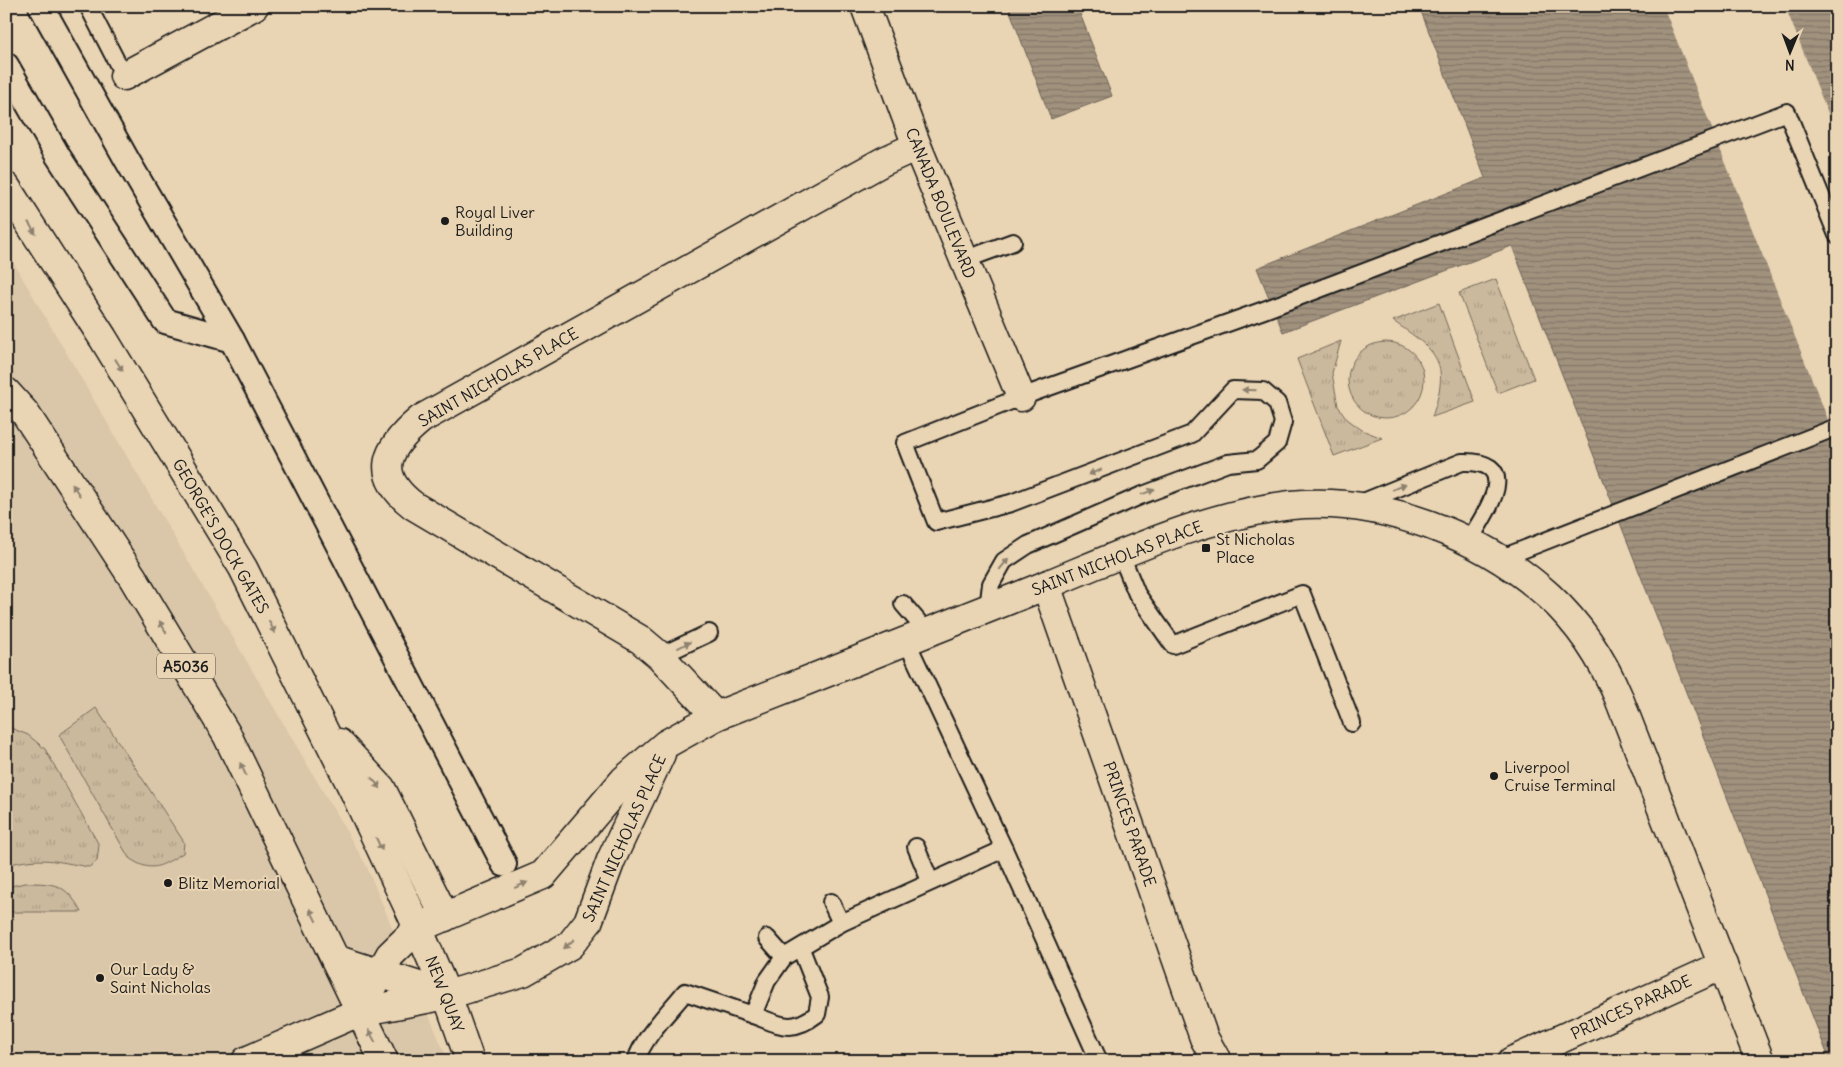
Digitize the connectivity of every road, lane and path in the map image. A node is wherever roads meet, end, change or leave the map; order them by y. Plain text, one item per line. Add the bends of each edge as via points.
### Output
1 (41, 6) edge
2 (88, 6) edge
3 (254, 6) edge
4 (865, 6) edge
5 (6, 65) edge
6 (124, 76) joint
7 (917, 146) junction
8 (6, 187) edge
9 (1837, 235) edge
10 (1013, 242) dead end
11 (964, 260) junction
12 (232, 340) junction
13 (6, 392) edge
14 (1021, 397) junction
15 (1837, 427) edge
16 (1354, 505) junction
17 (1468, 543) junction
18 (1120, 556) junction
19 (1499, 559) junction
20 (1046, 585) junction
21 (903, 604) dead end
22 (988, 609) junction
23 (709, 633) dead end
24 (916, 636) junction
25 (660, 656) junction
26 (716, 716) junction
27 (319, 722) junction
28 (1352, 723) dead end
29 (666, 744) junction
30 (916, 847) dead end
31 (1004, 849) junction
32 (504, 864) dead end
33 (930, 881) junction
34 (831, 902) dead end
35 (445, 917) junction
36 (841, 923) junction
37 (418, 928) junction
38 (767, 938) dead end
39 (801, 949) junction
40 (784, 957) junction
41 (335, 959) junction
42 (1723, 965) junction
43 (380, 974) junction
44 (447, 995) junction
45 (359, 1012) junction
46 (752, 1015) junction
47 (246, 1061) edge
48 (384, 1061) edge
49 (470, 1061) edge
50 (636, 1061) edge
51 (1099, 1061) edge
52 (1217, 1061) edge
53 (1512, 1061) edge
54 (1760, 1061) edge

1 - 12 street
2 - 6 lane
3 - 6 main road
4 - 7 main road, CANADA BOULEVARD
5 - 12 street via 58,156 165,321
7 - 11 main road, CANADA BOULEVARD
7 - 25 main road, SAINT NICHOLAS PLACE via 884,161 477,386 421,419 394,445 388,460 388,478 400,495 641,640
8 -> 27 main road, GEORGE'S DOCK GATES via 103,338 243,568
9 - 14 lane via 1787,112 1264,310
10 - 11 lane
11 - 14 main road, CANADA BOULEVARD
12 - 32 street
41 -> 13 main road, A5036 via 227,735 133,578 25,413
22 -> 14 lane via 991,584 1004,561 1028,545 1210,469 1228,463 1257,460 1277,443 1283,422 1277,403 1263,391 1233,390 1192,434 1012,504 936,522 905,443
15 - 19 lane
16 - 17 main road, SAINT NICHOLAS PLACE via 1431,526
16 -> 17 lane via 1462,462 1478,462 1492,468 1498,482 1496,494
16 - 18 main road, SAINT NICHOLAS PLACE via 1292,505 1252,511
17 - 19 main road, SAINT NICHOLAS PLACE
18 - 20 main road, SAINT NICHOLAS PLACE
18 - 28 lane via 1137,594 1173,645 1302,594
19 - 42 main road, SAINT NICHOLAS PLACE via 1549,597 1588,640 1602,662
20 - 22 main road, SAINT NICHOLAS PLACE
20 - 52 main road, PRINCES PARADE via 1204,1038
21 - 24 lane
22 - 24 main road, SAINT NICHOLAS PLACE
25 -> 23 lane
24 - 26 main road, SAINT NICHOLAS PLACE
24 - 31 lane
25 - 26 main road, SAINT NICHOLAS PLACE
26 - 29 main road, SAINT NICHOLAS PLACE
27 -> 35 main road via 381,788
27 -> 37 main road, GEORGE'S DOCK GATES
35 -> 29 main road, SAINT NICHOLAS PLACE via 543,875 624,780
29 -> 44 main road, SAINT NICHOLAS PLACE via 611,860 588,922 570,945 523,972
30 - 33 lane
31 - 33 lane
31 - 51 lane
33 - 36 lane
34 - 36 lane
35 - 37 main road, SAINT NICHOLAS PLACE
36 - 39 lane
37 - 43 main road, SAINT NICHOLAS PLACE via 390,955
37 - 44 main road, NEW QUAY
38 - 40 lane
39 - 40 lane
39 - 46 lane via 820,997 817,1014 803,1024 788,1027
40 - 46 lane via 767,981
41 - 43 main road
41 - 45 main road, A5036
42 - 53 main road, PRINCES PARADE
42 - 54 main road
43 - 44 main road
43 - 45 main road, SAINT NICHOLAS PLACE
44 - 45 main road, SAINT NICHOLAS PLACE
44 - 49 main road, NEW QUAY
45 - 47 main road
48 -> 45 main road, A5036
46 - 50 lane via 685,992

